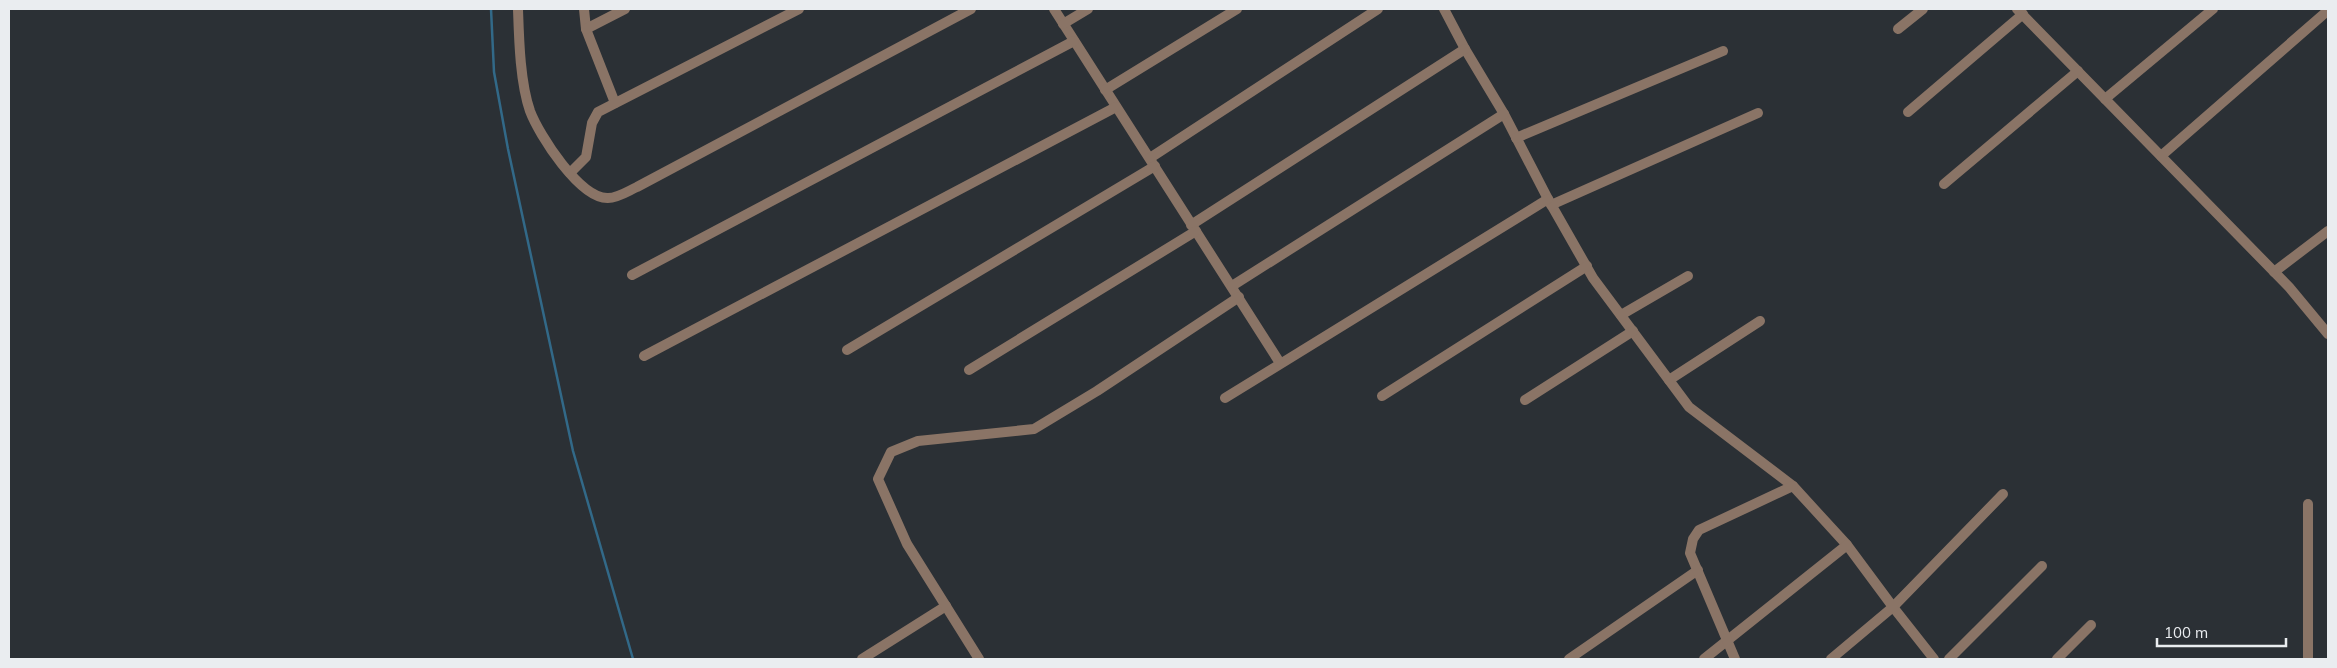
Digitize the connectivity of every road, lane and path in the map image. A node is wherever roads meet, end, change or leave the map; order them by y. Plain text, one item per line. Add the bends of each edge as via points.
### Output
1 (518, 9) edge
2 (584, 9) edge
3 (625, 9) edge
4 (799, 9) edge
5 (971, 9) edge
6 (1054, 9) edge
7 (1088, 9) edge
8 (1237, 9) edge
9 (1378, 9) edge
10 (1444, 9) edge
11 (1923, 9) edge
12 (2213, 9) edge
13 (2020, 12) edge
14 (2324, 13) dead end
15 (1063, 24) junction
16 (586, 29) junction
17 (1898, 29) dead end
18 (1074, 41) junction
19 (1465, 49) junction
20 (1724, 50) dead end
21 (2078, 71) junction
22 (1104, 90) junction
23 (2105, 99) junction
24 (615, 102) junction
25 (1116, 107) junction
26 (1908, 112) dead end
27 (1758, 113) dead end
28 (1504, 114) junction
29 (1516, 138) junction
30 (2160, 156) junction
31 (1152, 162) junction
32 (570, 173) junction
33 (1944, 184) dead end
34 (1549, 202) junction
35 (1194, 228) junction
36 (2328, 231) edge
37 (1587, 266) junction
38 (2274, 272) junction
39 (632, 275) dead end
40 (1688, 276) dead end
41 (1232, 286) junction
42 (1239, 297) junction
43 (1621, 315) junction
44 (1760, 321) dead end
45 (1633, 331) junction
46 (2328, 333) edge
47 (847, 350) dead end
48 (644, 356) dead end
49 (1280, 362) junction
50 (969, 370) dead end
51 (1669, 380) junction
52 (1382, 396) dead end
53 (1225, 398) dead end
54 (1525, 400) dead end
55 (1793, 486) junction
56 (2003, 494) dead end
57 (2308, 504) dead end
58 (1847, 545) junction
59 (2042, 566) dead end
60 (1698, 570) junction
61 (946, 606) junction
62 (1893, 607) junction
63 (2091, 625) dead end
64 (1727, 640) junction
65 (862, 659) edge
66 (980, 659) edge
67 (1569, 659) edge
68 (1704, 659) edge
69 (1735, 659) edge
70 (1831, 659) edge
71 (1934, 659) edge
72 (1949, 659) edge
73 (2057, 659) edge
74 (2308, 659) edge

1 - 32 street via 520,58 530,110 550,148
2 - 16 street
3 - 16 street
4 - 24 street
5 - 32 street via 619,196 596,196
6 - 15 street
7 - 15 street
8 - 22 street
9 - 31 street
10 - 19 street
11 - 17 street
12 - 23 street
13 - 21 street
13 - 26 street
14 - 30 street
15 - 18 street
16 - 24 street
18 - 22 street
18 - 39 street
19 - 28 street
19 - 35 street
20 - 29 street
21 - 23 street
21 - 33 street
22 - 25 street
23 - 30 street
24 - 32 street via 594,117 586,157
25 - 31 street
25 - 48 street
27 - 34 street
28 - 29 street
28 - 41 street
29 - 34 street
30 - 38 street
31 - 35 street
31 - 47 street
34 - 37 street
34 - 49 street
35 - 41 street
35 - 50 street
36 - 38 street
37 - 43 street
37 - 52 street
38 - 46 street
40 - 43 street
41 - 42 street
42 - 49 street
42 - 61 street via 1034,430 918,441 891,452 878,479 907,544
43 - 45 street
44 - 51 street
45 - 51 street
45 - 54 street
49 - 53 street
51 - 55 street via 1689,407
55 - 58 street
55 - 60 street via 1699,530 1690,553
56 - 62 street
57 - 74 street
58 - 62 street
58 - 64 street
59 - 72 street
60 - 64 street
60 - 67 street
61 - 65 street
61 - 66 street
62 - 70 street
62 - 71 street
63 - 73 street
64 - 68 street
64 - 69 street

